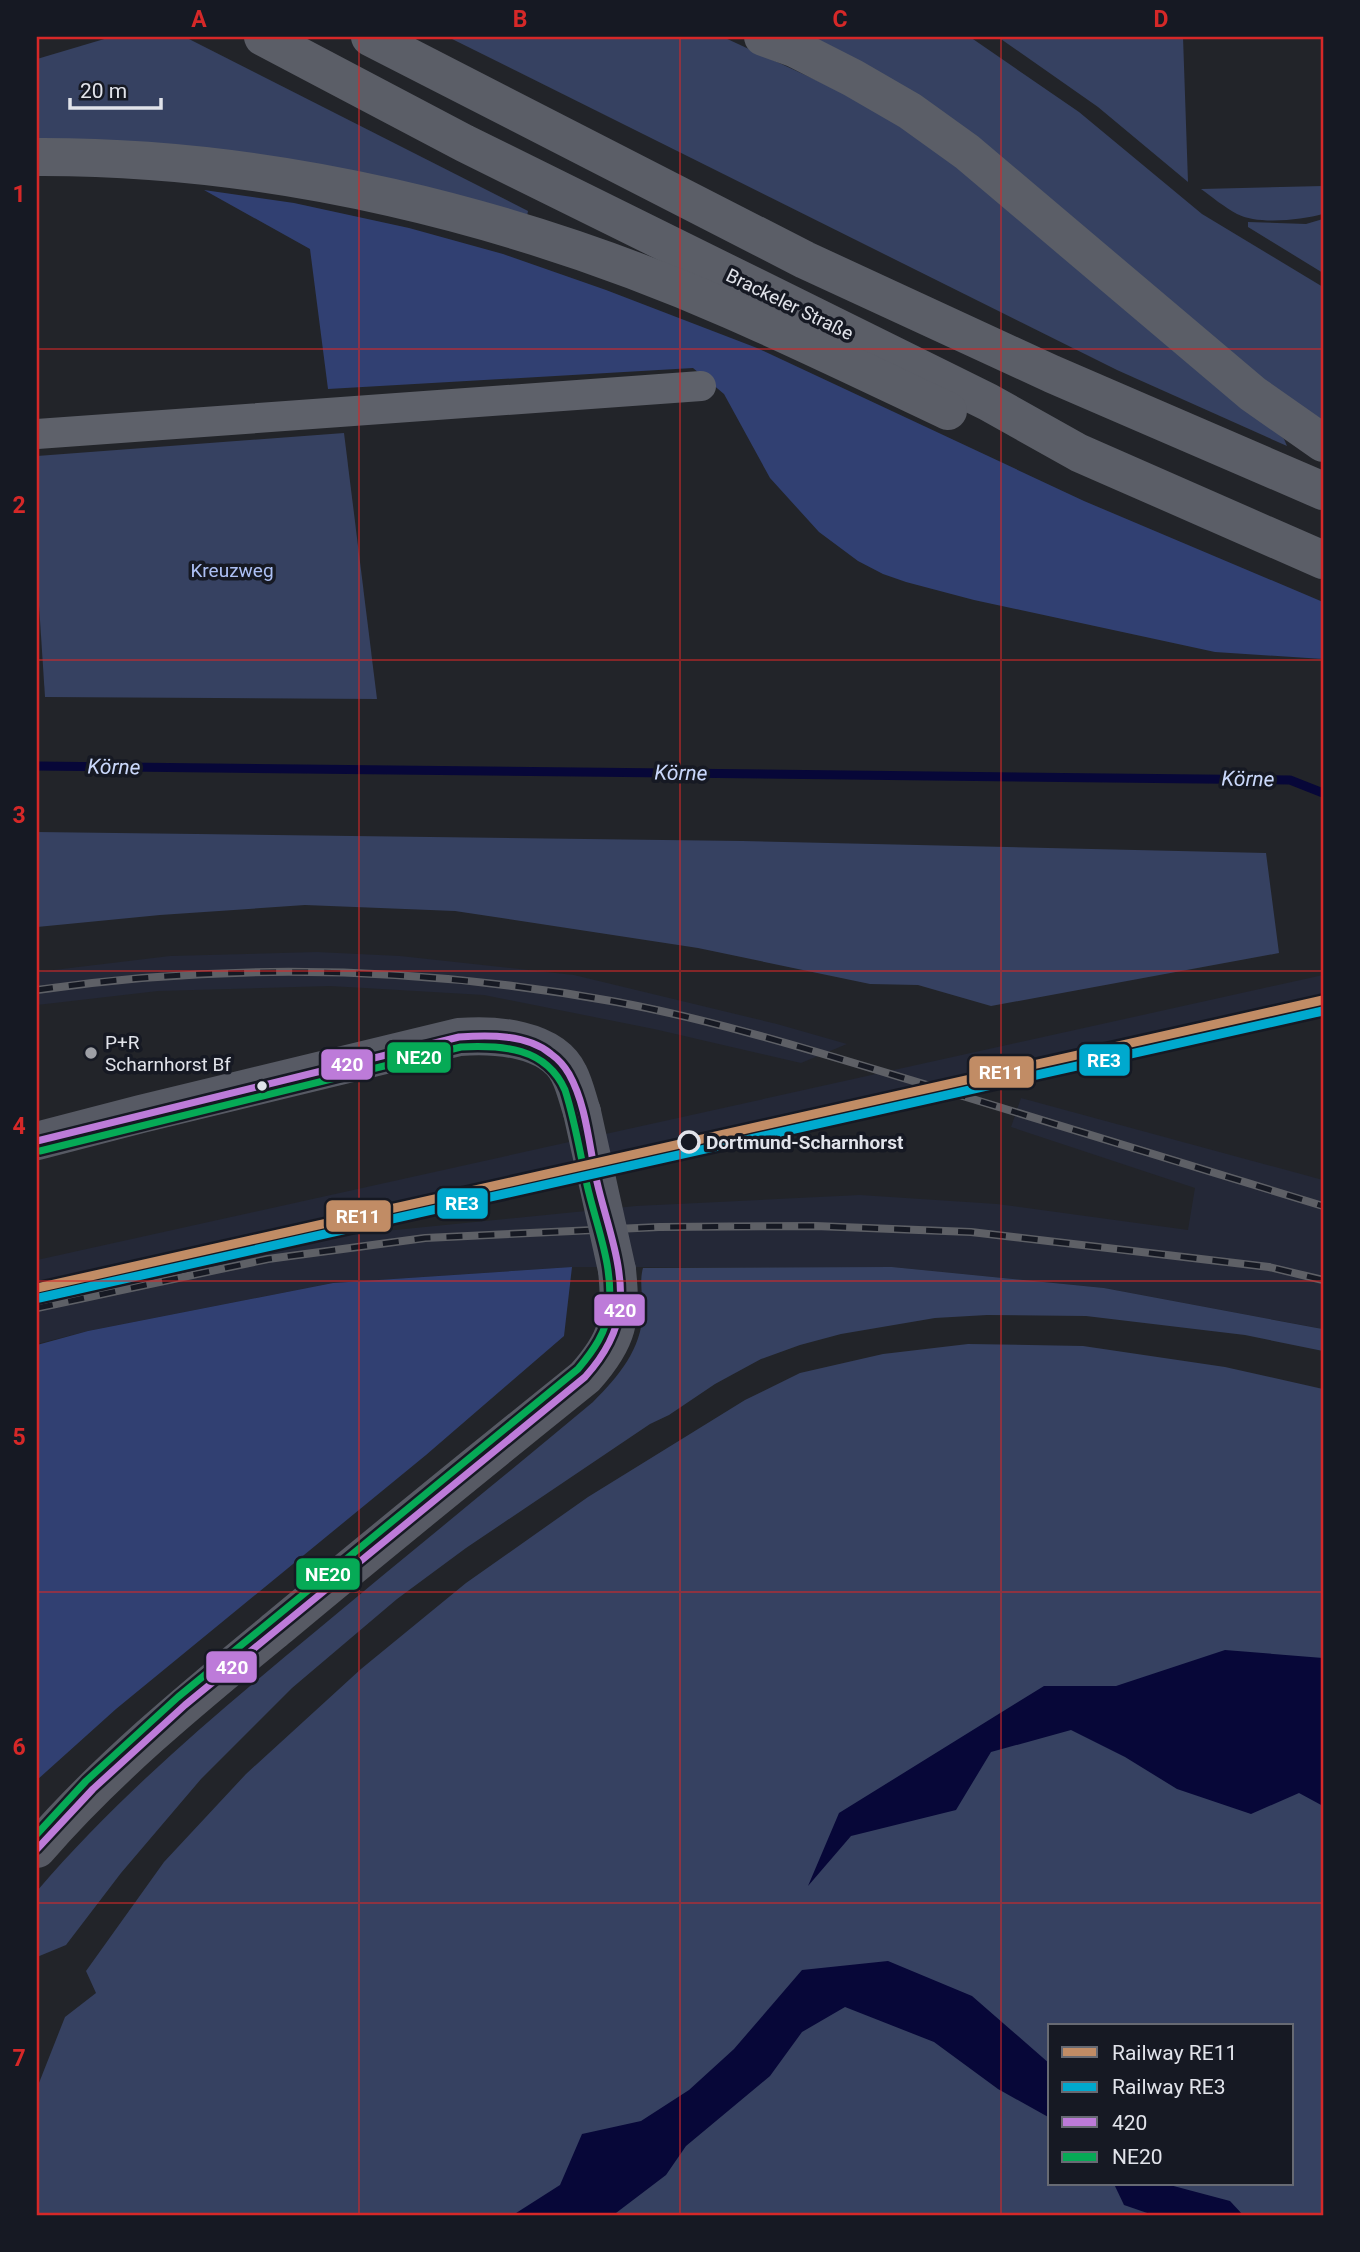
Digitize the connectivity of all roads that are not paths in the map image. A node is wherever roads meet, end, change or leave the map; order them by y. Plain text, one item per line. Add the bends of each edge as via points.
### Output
1 (262, 37) edge
2 (370, 37) edge
3 (763, 37) edge
4 (37, 157) edge
5 (701, 386) dead end
6 (37, 434) edge
7 (1323, 443) edge
8 (1079, 453) junction
9 (1323, 491) edge
10 (1323, 560) edge
11 (37, 1141) edge
12 (37, 1849) edge

1 - 8 highway, Brackeler Straße via 464,143 988,402
2 - 9 highway via 805,260 1052,374
3 - 7 highway via 852,78 910,111 967,152 1253,394
4 - 8 highway via 200,165 283,176 458,213 595,257 729,309 979,426
5 - 6 street
8 - 10 highway, Brackeler Straße
11 - 12 main road, bridge via 459,1037 516,1038 548,1052 568,1072 582,1112 621,1305 615,1332 602,1358 585,1377 185,1704

